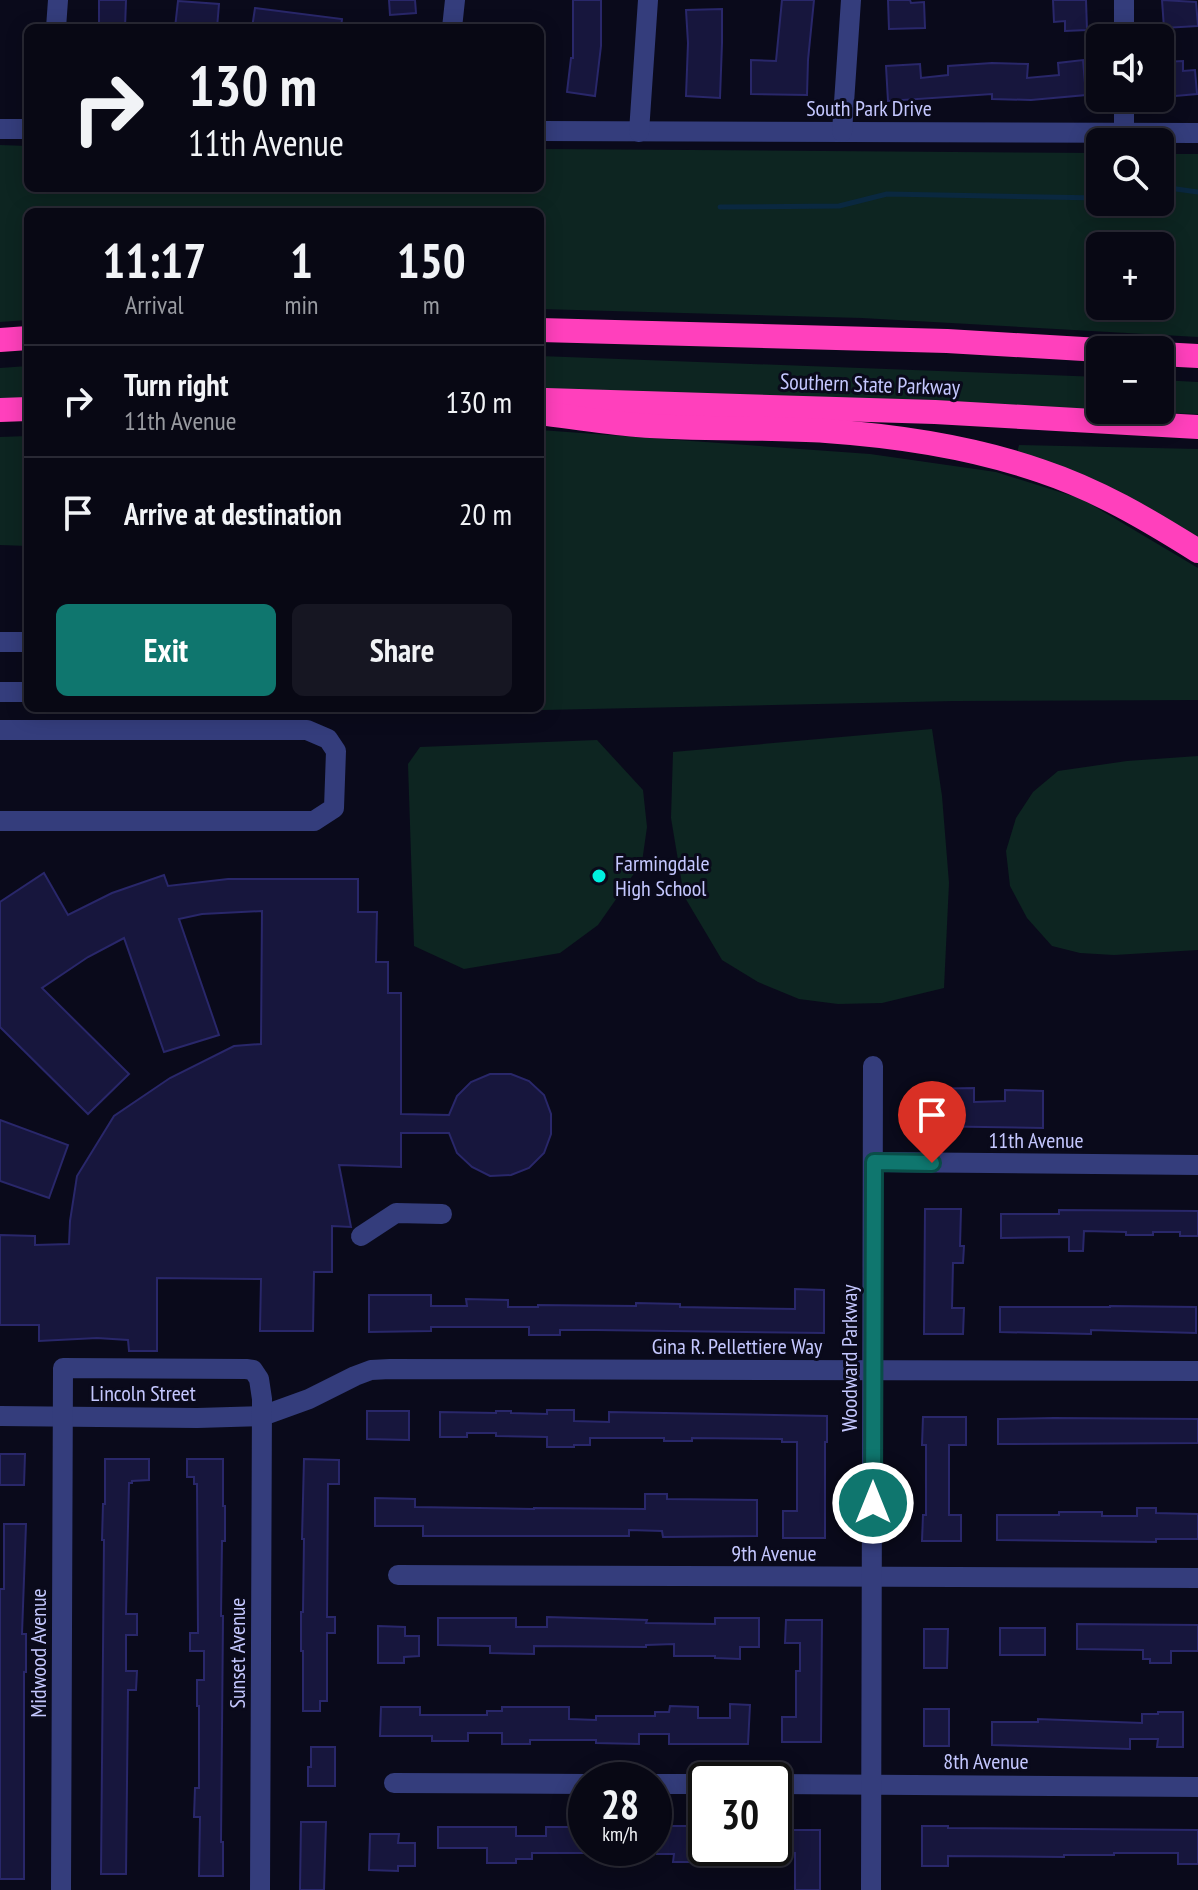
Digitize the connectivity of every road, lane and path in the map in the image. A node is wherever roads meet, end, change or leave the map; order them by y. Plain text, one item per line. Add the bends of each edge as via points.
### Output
1 (58, 0) edge
2 (455, 0) edge
3 (648, 0) edge
4 (851, 0) edge
5 (1124, 0) edge
6 (56, 24) edge
7 (452, 24) edge
8 (1124, 24) edge
9 (0, 129) edge
10 (24, 129) edge
11 (544, 131) edge
12 (639, 132) junction
13 (842, 132) junction
14 (1086, 133) edge
15 (1174, 133) edge
16 (1198, 133) edge
17 (544, 330) edge
18 (24, 338) edge
19 (0, 340) edge
20 (1086, 349) edge
21 (1174, 355) edge
22 (1198, 356) edge
23 (544, 400) edge
24 (24, 409) edge
25 (0, 410) edge
26 (544, 413) edge
27 (1198, 427) edge
28 (1198, 551) edge
29 (0, 642) edge
30 (24, 642) edge
31 (0, 692) edge
32 (24, 692) edge
33 (0, 730) edge
34 (0, 821) edge
35 (873, 1066) dead end
36 (874, 1162) junction
37 (1198, 1165) edge
38 (442, 1214) dead end
39 (361, 1236) dead end
40 (873, 1371) junction
41 (1198, 1371) edge
42 (283, 1408) joint
43 (0, 1416) edge
44 (262, 1416) junction
45 (63, 1417) junction
46 (398, 1575) dead end
47 (872, 1577) junction
48 (1198, 1578) edge
49 (394, 1783) dead end
50 (568, 1784) edge
51 (792, 1784) edge
52 (872, 1785) junction
53 (1198, 1787) edge
54 (61, 1890) edge
55 (260, 1890) edge
56 (871, 1890) edge

1 - 6 street
2 - 7 street
3 - 12 street
4 - 13 street
5 - 8 street
9 - 10 street
11 - 12 street, South Park Drive
12 - 13 street, South Park Drive
13 - 14 street, South Park Drive
15 - 16 street, South Park Drive
17 - 20 highway, Southern State Parkway
18 - 19 highway
21 - 22 highway
23 - 27 highway, Southern State Parkway via 935,412
24 - 25 highway
26 - 28 highway via 637,425 825,431 960,449 1088,489
29 - 30 street
31 - 32 street
33 - 34 street via 307,730 328,739 336,751 334,808 314,821
35 - 36 street, Woodward Parkway
36 - 37 street, 11th Avenue
36 - 40 street, Woodward Parkway
38 - 39 street via 396,1213
40 - 41 street, Gina R. Pellettiere Way
40 - 42 street, Gina R. Pellettiere Way via 380,1369
40 - 47 street, Woodward Parkway
42 - 44 street, Lincoln Street
43 - 45 street, Lincoln Street
44 - 45 street, Lincoln Street
44 - 45 street, Sunset Avenue via 259,1379 253,1370 63,1368
44 - 55 street, Sunset Avenue
45 - 54 street, Midwood Avenue
46 - 47 street, 9th Avenue
47 - 48 street, 9th Avenue
47 - 52 street, Woodward Parkway
49 - 50 street
51 - 52 street, 8th Avenue
52 - 53 street, 8th Avenue
52 - 56 street, Woodward Parkway

